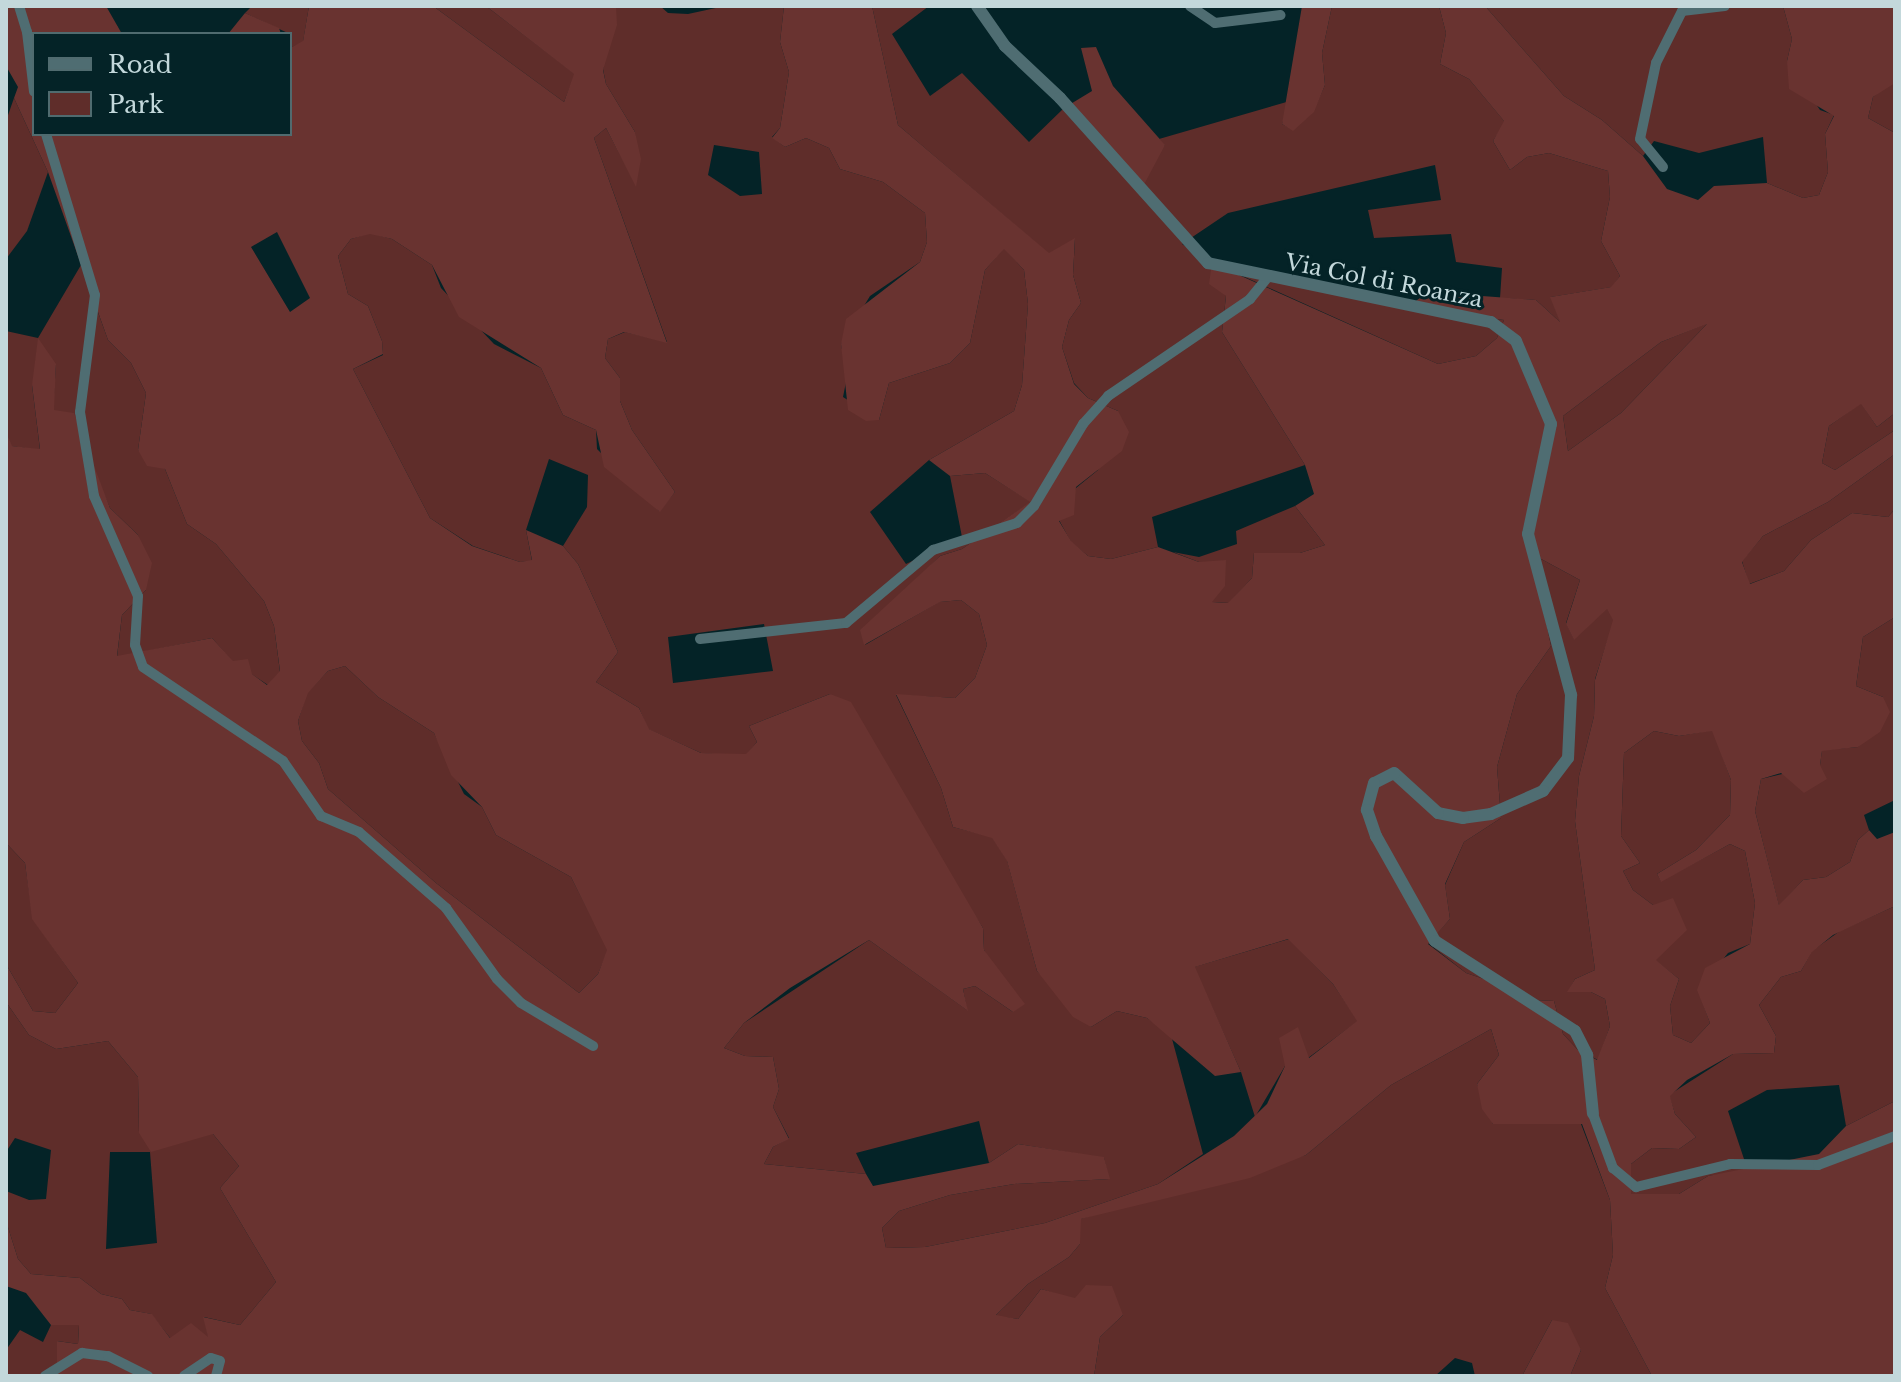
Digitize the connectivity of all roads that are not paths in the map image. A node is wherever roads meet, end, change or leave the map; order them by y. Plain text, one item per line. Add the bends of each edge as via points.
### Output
1 (19, 6) edge
2 (977, 6) edge
3 (1190, 6) edge
4 (1725, 6) edge
5 (1281, 15) dead end
6 (32, 75) edge
7 (47, 136) edge
8 (1663, 167) dead end
9 (1266, 279) junction
10 (700, 639) dead end
11 (593, 1046) dead end
12 (1593, 1114) joint
13 (1895, 1136) edge
14 (45, 1376) edge
15 (148, 1376) edge
16 (184, 1376) edge
17 (216, 1376) edge

1 - 6 street
2 - 9 street, Via Col di Roanza via 1005,46 1060,98 1200,257 1217,268
3 - 5 street via 1215,23
4 - 8 street via 1682,11 1656,63 1640,139
7 - 11 street via 95,295 80,412 94,496 138,596 135,645 143,667 283,761 321,816 359,832 446,908 521,1003
9 - 10 street, Via Col di Roanza via 1250,299 1108,396 1083,424 1034,506 1017,523 933,550 846,623
9 - 12 street, Via Col di Roanza via 1503,326 1516,341 1550,416 1551,433 1533,491 1528,534 1571,695 1565,768 1533,796 1491,814 1463,818 1429,809 1406,779 1387,773 1374,783 1367,810 1435,941 1575,1031 1587,1055
12 - 13 street, Via Col di Roanza via 1613,1168 1636,1187 1730,1164 1818,1165
14 - 15 street via 72,1356 95,1353
16 - 17 street via 211,1358 220,1361

